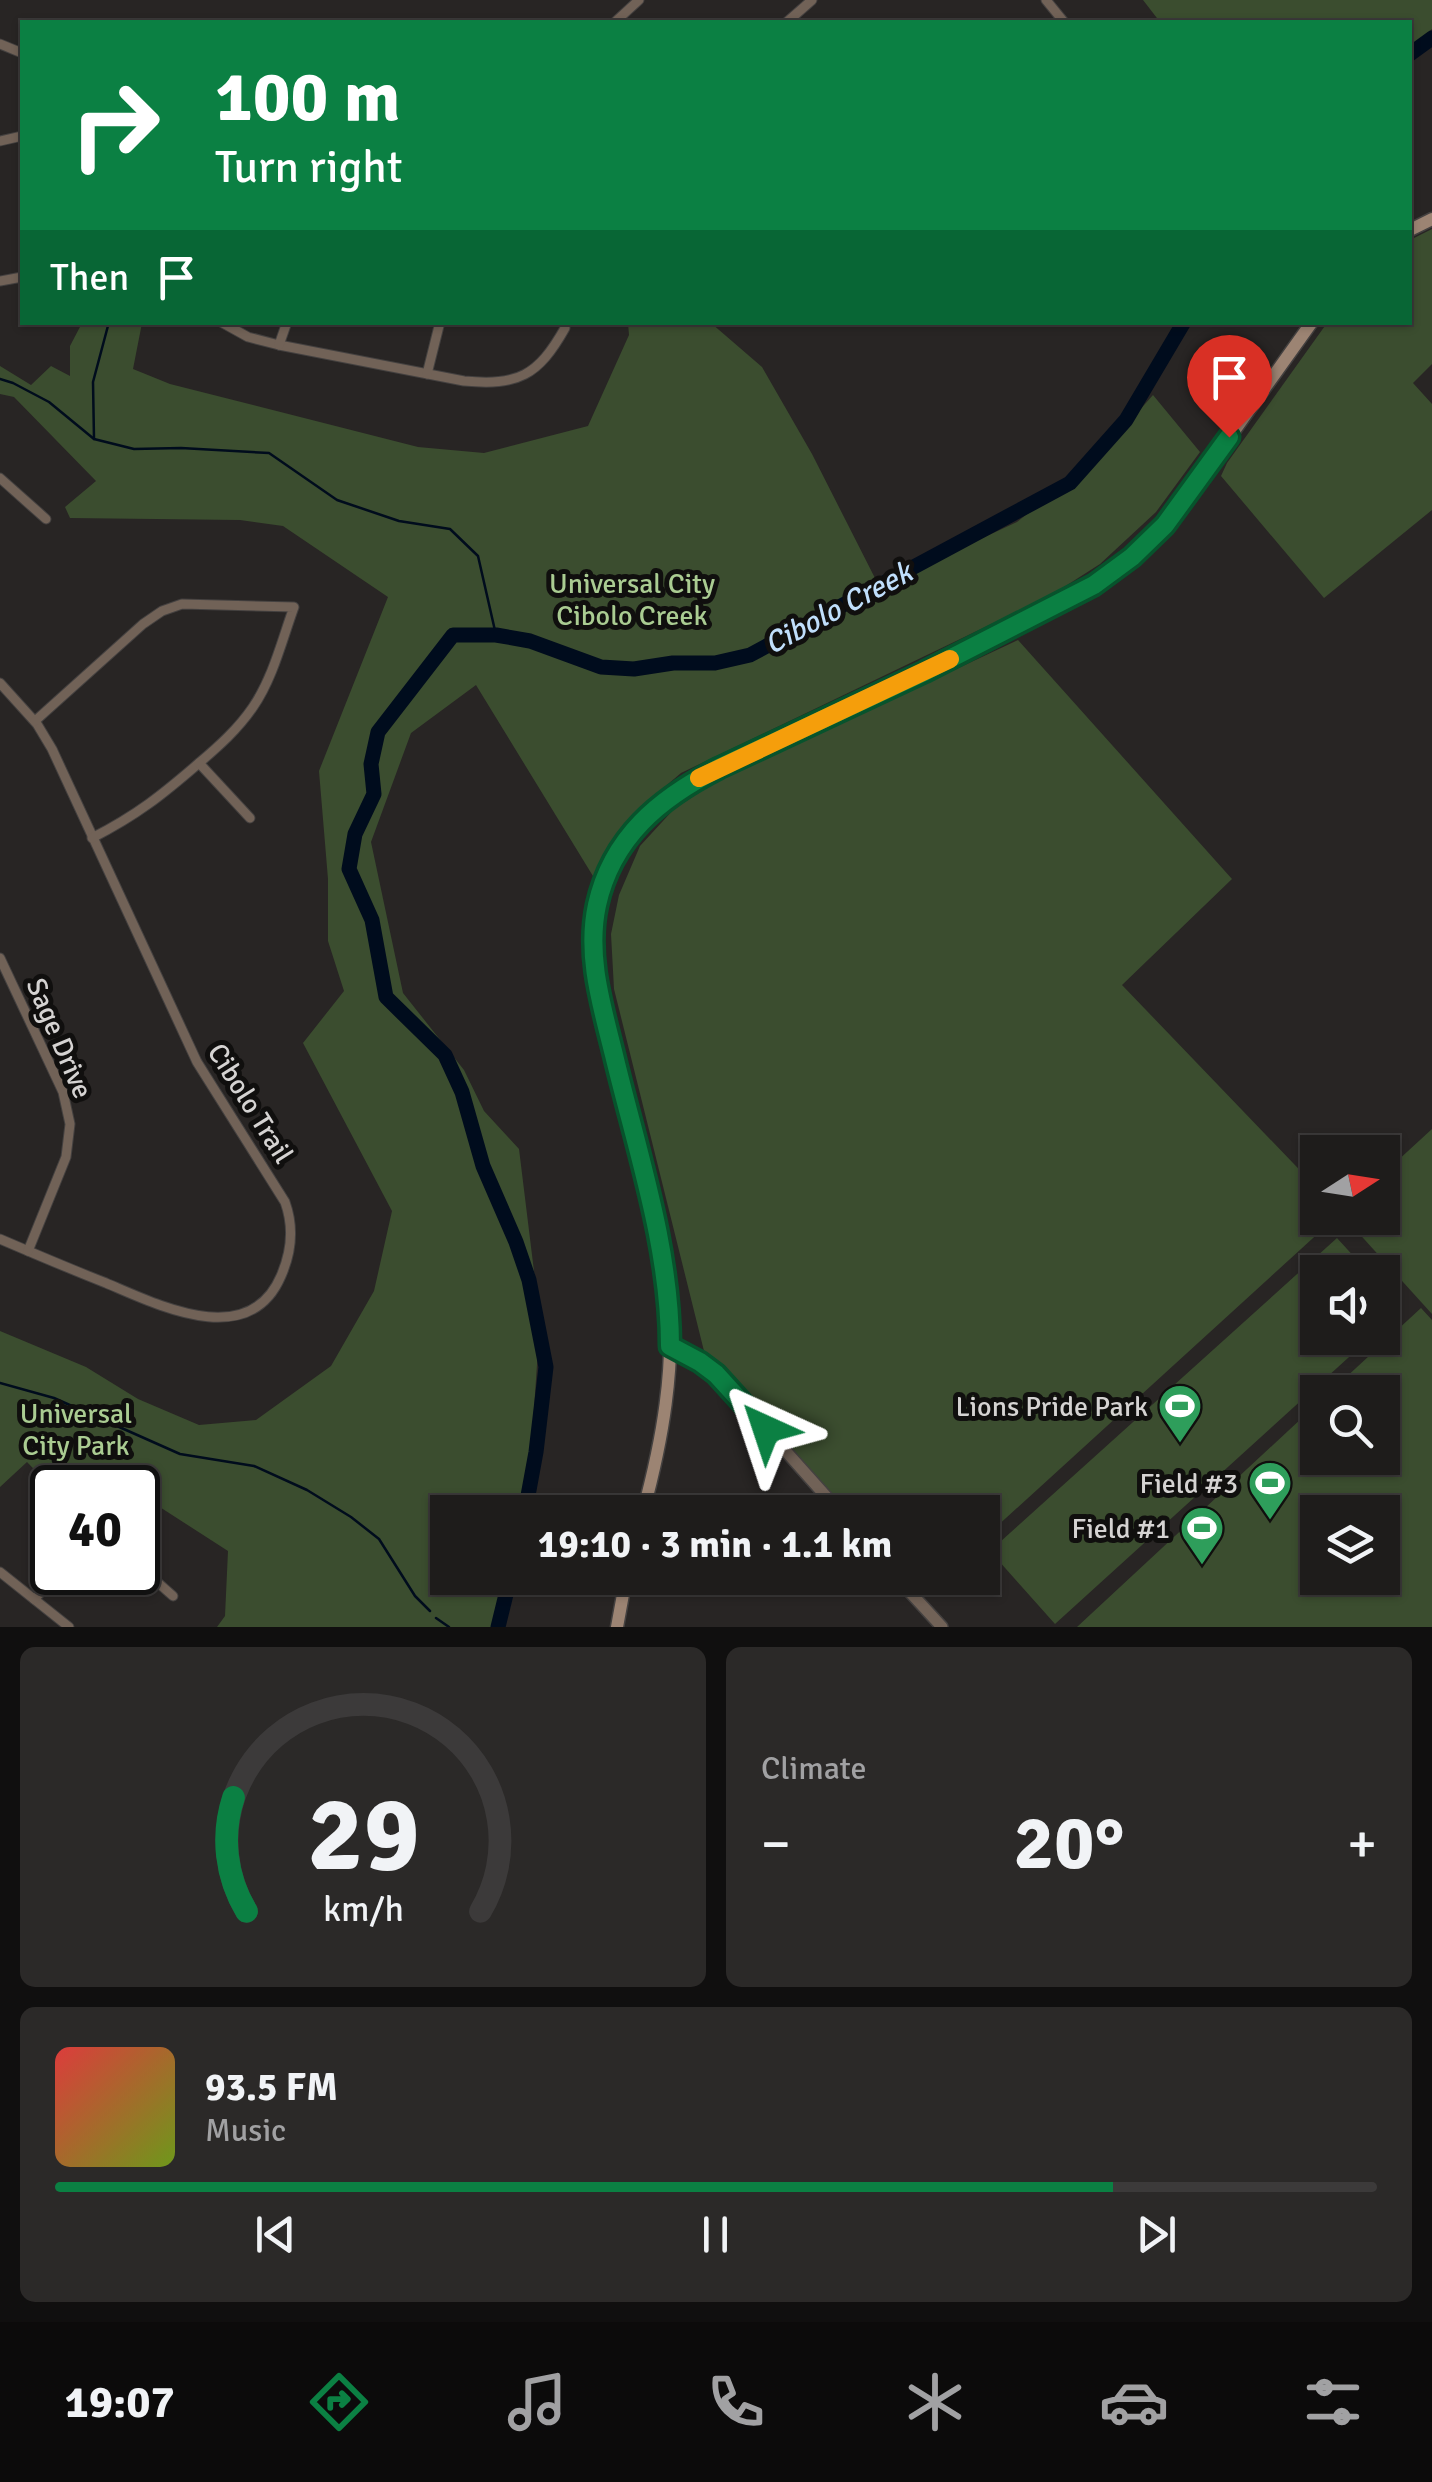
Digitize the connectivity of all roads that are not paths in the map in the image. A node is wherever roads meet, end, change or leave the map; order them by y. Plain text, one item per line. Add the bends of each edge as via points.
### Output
1 (639, 0) edge
2 (812, 0) edge
3 (1046, 0) edge
4 (616, 20) edge
5 (789, 20) edge
6 (1062, 20) edge
7 (226, 325) edge
8 (286, 325) edge
9 (439, 325) edge
10 (1310, 325) edge
11 (565, 328) dead end
12 (278, 345) junction
13 (427, 374) junction
14 (0, 478) edge
15 (46, 520) dead end
16 (0, 683) edge
17 (35, 721) junction
18 (200, 762) junction
19 (250, 818) dead end
20 (92, 838) junction
21 (0, 958) edge
22 (0, 1239) edge
23 (28, 1251) junction
24 (670, 1346) junction
25 (647, 1495) edge
26 (825, 1495) edge
27 (0, 1572) edge
28 (160, 1584) edge
29 (38, 1595) edge
30 (623, 1595) edge
31 (913, 1595) edge
32 (174, 1596) dead end
33 (34, 1599) junction
34 (68, 1627) edge
35 (617, 1627) edge
36 (942, 1627) edge

1 - 4 street
2 - 5 street
3 - 6 street
7 - 12 street
8 - 12 street
9 - 13 street
10 - 24 main road via 1182,504 1114,572 680,789 647,815 618,855 598,901 594,959 660,1240
11 - 13 street via 523,377 487,383
12 - 13 street
14 - 15 street
16 - 17 street, Cibolo Trail
17 - 18 street via 162,611 182,604 294,607 254,705
17 - 20 street, Cibolo Trail
18 - 19 street
18 - 20 street via 142,810
20 - 23 street, Cibolo Trail via 197,1062 285,1202 292,1241 280,1279 264,1300 215,1317 174,1312
21 - 23 street, Sage Drive via 63,1092 70,1124 66,1156
22 - 23 street, Cibolo Trail
24 - 25 main road
24 - 26 street via 716,1374
27 - 33 street
28 - 32 street
29 - 33 street
30 - 35 main road
31 - 36 street
33 - 34 street

